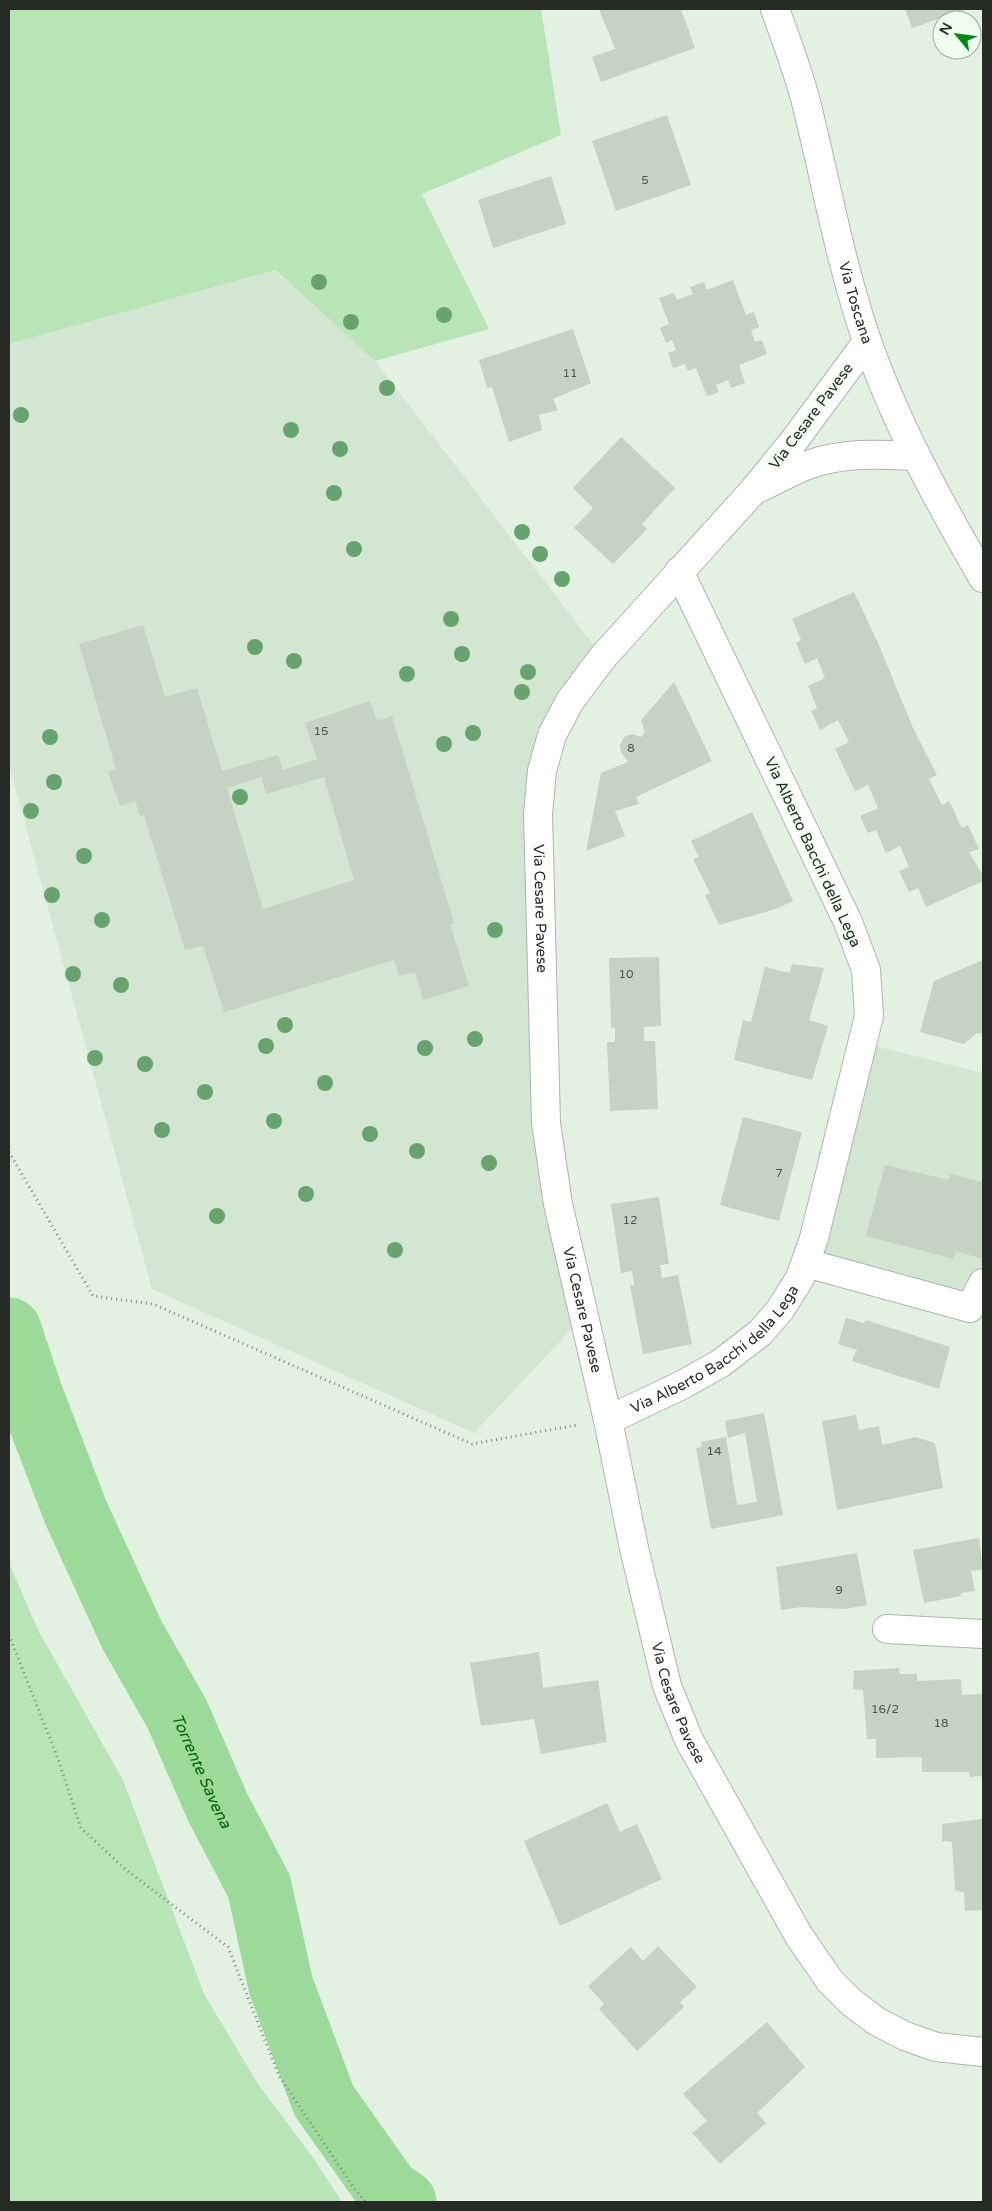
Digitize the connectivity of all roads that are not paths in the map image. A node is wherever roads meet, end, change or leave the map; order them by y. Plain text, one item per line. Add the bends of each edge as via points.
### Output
1 (775, 9) edge
2 (867, 342) junction
3 (916, 456) junction
4 (754, 490) junction
5 (679, 572) junction
6 (983, 578) edge
7 (806, 1263) junction
8 (983, 1283) edge
9 (608, 1420) junction
10 (887, 1629) dead end
11 (983, 1634) edge
12 (983, 2052) edge

1 - 2 street, Via Toscana via 806,101 842,260
2 - 3 street, Via Toscana
2 - 4 street, Via Cesare Pavese
3 - 4 street, Via Cesare Pavese via 873,454 836,458 806,466
3 - 6 street, Via Toscana
4 - 5 street, Via Cesare Pavese
5 - 7 street, Via Alberto Bacchi della Lega via 848,922 866,970 870,1016
5 - 9 street, Via Cesare Pavese via 603,658 570,701 552,735 542,771 538,814 546,1123 558,1204
7 - 8 street, Via Alberto Bacchi della Lega via 970,1308
7 - 9 street, Via Alberto Bacchi della Lega via 780,1310 760,1333 721,1363
9 - 12 street, Via Cesare Pavese via 667,1686 689,1740 799,1936 830,1981 876,2021 936,2047
10 - 11 street

